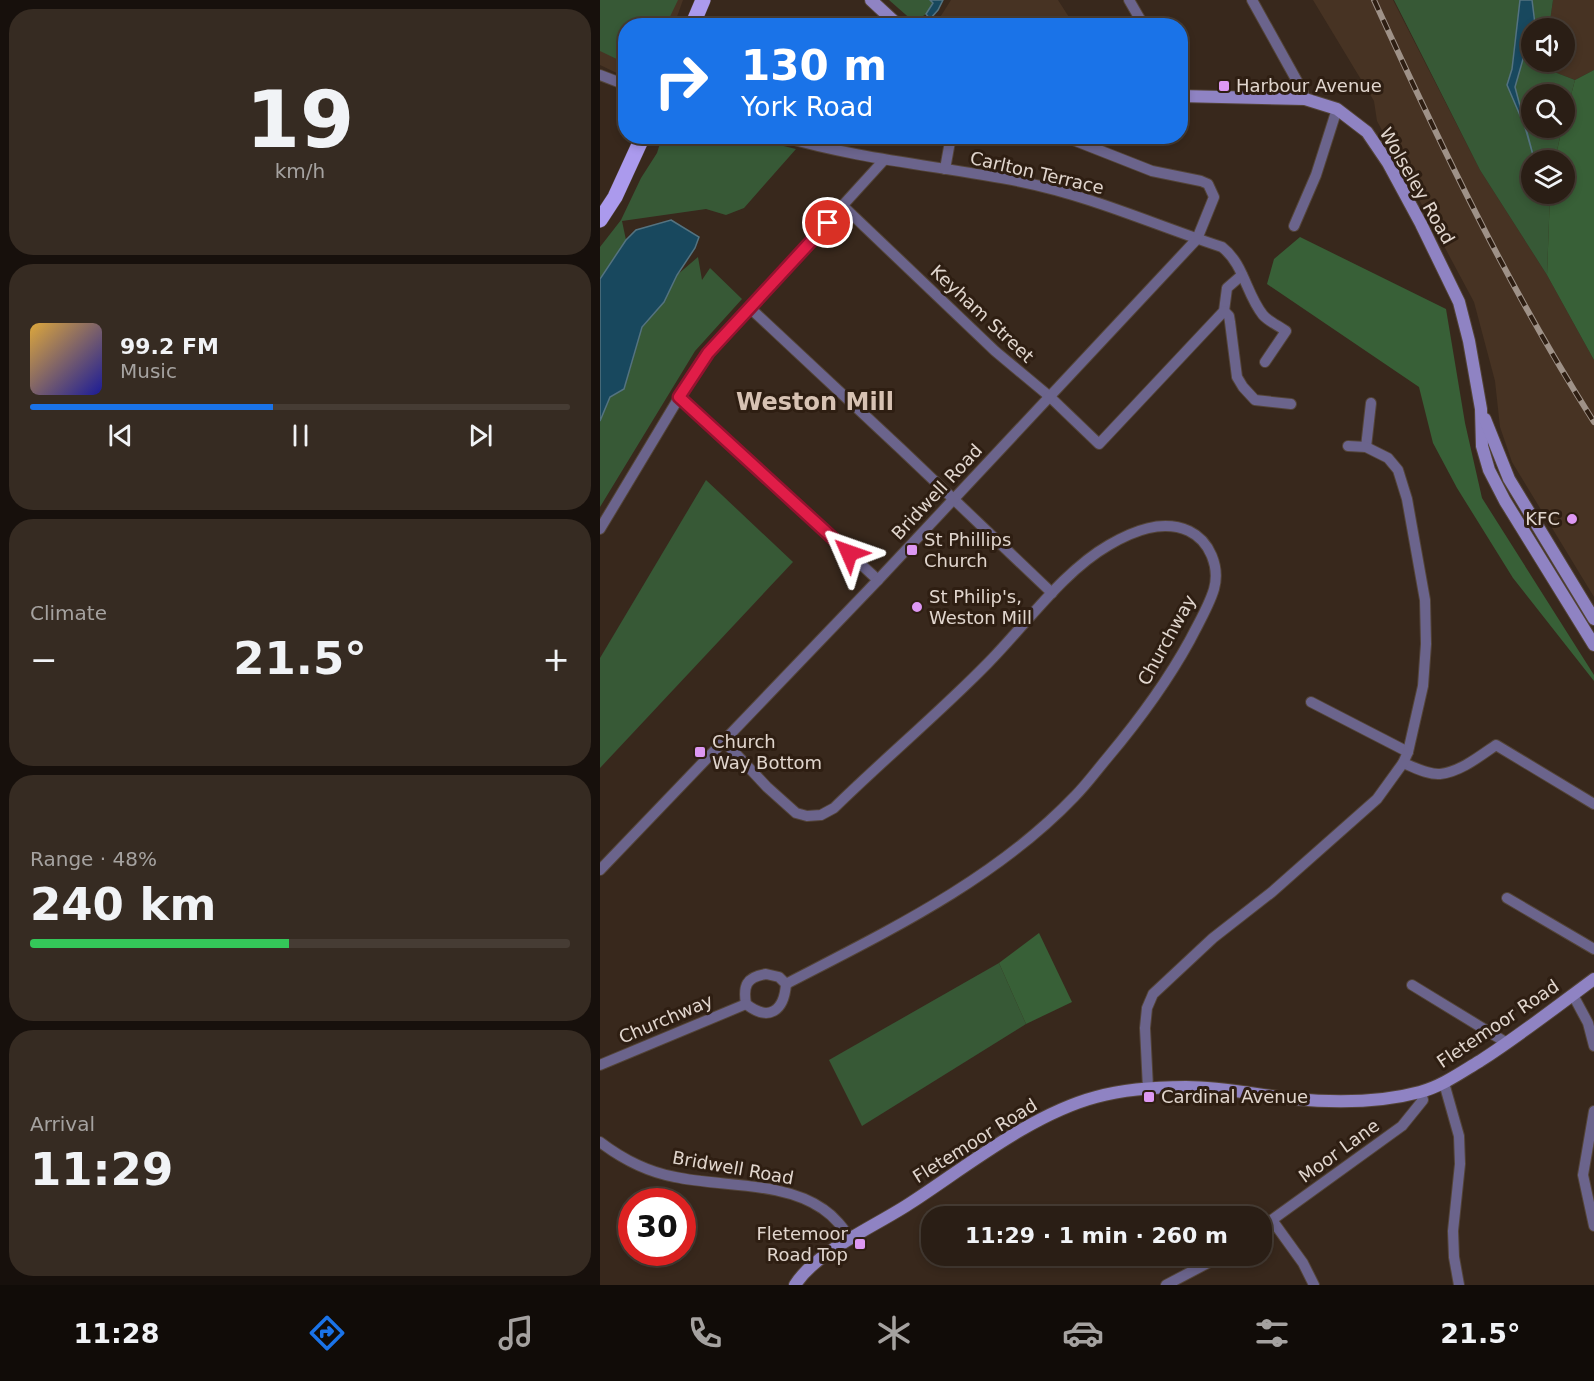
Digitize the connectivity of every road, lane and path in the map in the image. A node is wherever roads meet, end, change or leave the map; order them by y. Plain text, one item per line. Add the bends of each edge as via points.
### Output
1 (703, 0) edge
2 (871, 0) edge
3 (1129, 0) edge
4 (1252, 0) edge
5 (695, 18) edge
6 (890, 18) edge
7 (1139, 18) edge
8 (600, 75) edge
9 (618, 82) edge
10 (1188, 94) edge
11 (1305, 99) junction
12 (1338, 110) junction
13 (639, 144) edge
14 (827, 144) edge
15 (950, 144) edge
16 (1083, 144) edge
17 (884, 160) junction
18 (945, 170) junction
19 (843, 206) junction
20 (600, 220) edge
21 (1294, 226) dead end
22 (1197, 239) junction
23 (1242, 275) junction
24 (749, 307) junction
25 (1224, 311) junction
26 (1266, 362) dead end
27 (1049, 396) junction
28 (679, 397) junction
29 (1371, 403) dead end
30 (1291, 404) dead end
31 (1481, 409) junction
32 (1347, 446) dead end
33 (1366, 447) junction
34 (953, 499) junction
35 (600, 529) edge
36 (878, 580) junction
37 (1052, 593) junction
38 (1594, 619) edge
39 (1594, 645) edge
40 (1311, 702) dead end
41 (723, 741) junction
42 (1405, 757) junction
43 (1594, 804) edge
44 (600, 870) edge
45 (1507, 898) dead end
46 (1594, 949) edge
47 (1594, 980) edge
48 (786, 984) junction
49 (1412, 985) dead end
50 (1574, 994) junction
51 (746, 1004) junction
52 (1508, 1043) junction
53 (1594, 1046) edge
54 (600, 1065) edge
55 (1444, 1083) junction
56 (1148, 1088) junction
57 (1421, 1092) junction
58 (1594, 1111) edge
59 (600, 1142) edge
60 (1272, 1220) joint
61 (1594, 1226) edge
62 (851, 1239) junction
63 (1202, 1266) edge
64 (795, 1285) edge
65 (1167, 1285) edge
66 (1314, 1285) edge
67 (1459, 1285) edge

1 - 5 main road
2 - 6 street
3 - 7 street
4 - 11 street
8 - 9 street
10 - 11 street, Wolseley Road
11 - 12 street, Wolseley Road
12 - 21 street
12 - 31 street, Wolseley Road via 1367,132 1388,163 1459,302
13 - 20 main road
14 - 17 street, Carlton Terrace
15 - 18 street, Carlton Terrace
16 - 22 street via 1152,171 1208,184 1214,197
17 - 18 street, Carlton Terrace
17 - 19 street
18 - 22 street, Carlton Terrace via 1067,193
19 - 24 street
19 - 27 street, Keyham Street via 995,351
22 - 23 street, Carlton Terrace via 1230,253
22 - 27 street, Bridwell Road
23 - 25 street via 1227,288
23 - 26 street, Carlton Terrace via 1263,316 1286,331
24 - 28 street via 701,361
24 - 34 street
25 - 27 street, Keyham Street via 1099,444
25 - 30 street via 1230,322 1237,377 1243,387 1255,400
27 - 34 street, Bridwell Road
28 - 35 street
28 - 36 street
29 - 33 street
31 - 38 street, Wolseley Road via 1509,479
31 - 39 street, Wolseley Road via 1482,446 1494,481
32 - 33 street
33 - 42 street via 1388,458 1398,470 1425,600 1423,686
34 - 36 street, Bridwell Road
34 - 37 street
36 - 41 street, Bridwell Road
37 - 41 street, Churchway via 986,664 834,808 821,814 796,813
37 - 48 street, Churchway via 1107,546 1155,526 1178,526 1196,534 1208,547 1215,567 1215,588 1172,672 1077,795 1041,829 955,892
40 - 42 street
41 - 44 street, Bridwell Road
42 - 43 street via 1441,774 1473,761 1496,745
42 - 56 street via 1377,799 1272,892 1213,938 1154,994 1144,1029
45 - 46 street
47 - 50 street, Fletemoor Road
48 - 51 street via 780,1007 771,1012 762,1013
48 - 51 street via 779,977 755,976 744,992
49 - 52 street
50 - 52 street, Fletemoor Road
50 - 53 street
51 - 54 street, Churchway
52 - 55 street, Fletemoor Road
55 - 57 street, Fletemoor Road
55 - 67 street via 1459,1136 1453,1231
56 - 57 street, Fletemoor Road via 1188,1087 1341,1101 1383,1100
56 - 62 street, Fletemoor Road via 1096,1097 1059,1110
57 - 60 street, Moor Lane via 1423,1100 1402,1126
58 - 61 street via 1583,1175
59 - 62 street, Bridwell Road via 620,1157 674,1177 747,1185 802,1197 831,1215
60 - 66 street
62 - 64 street, Fletemoor Road via 814,1264
63 - 65 street

